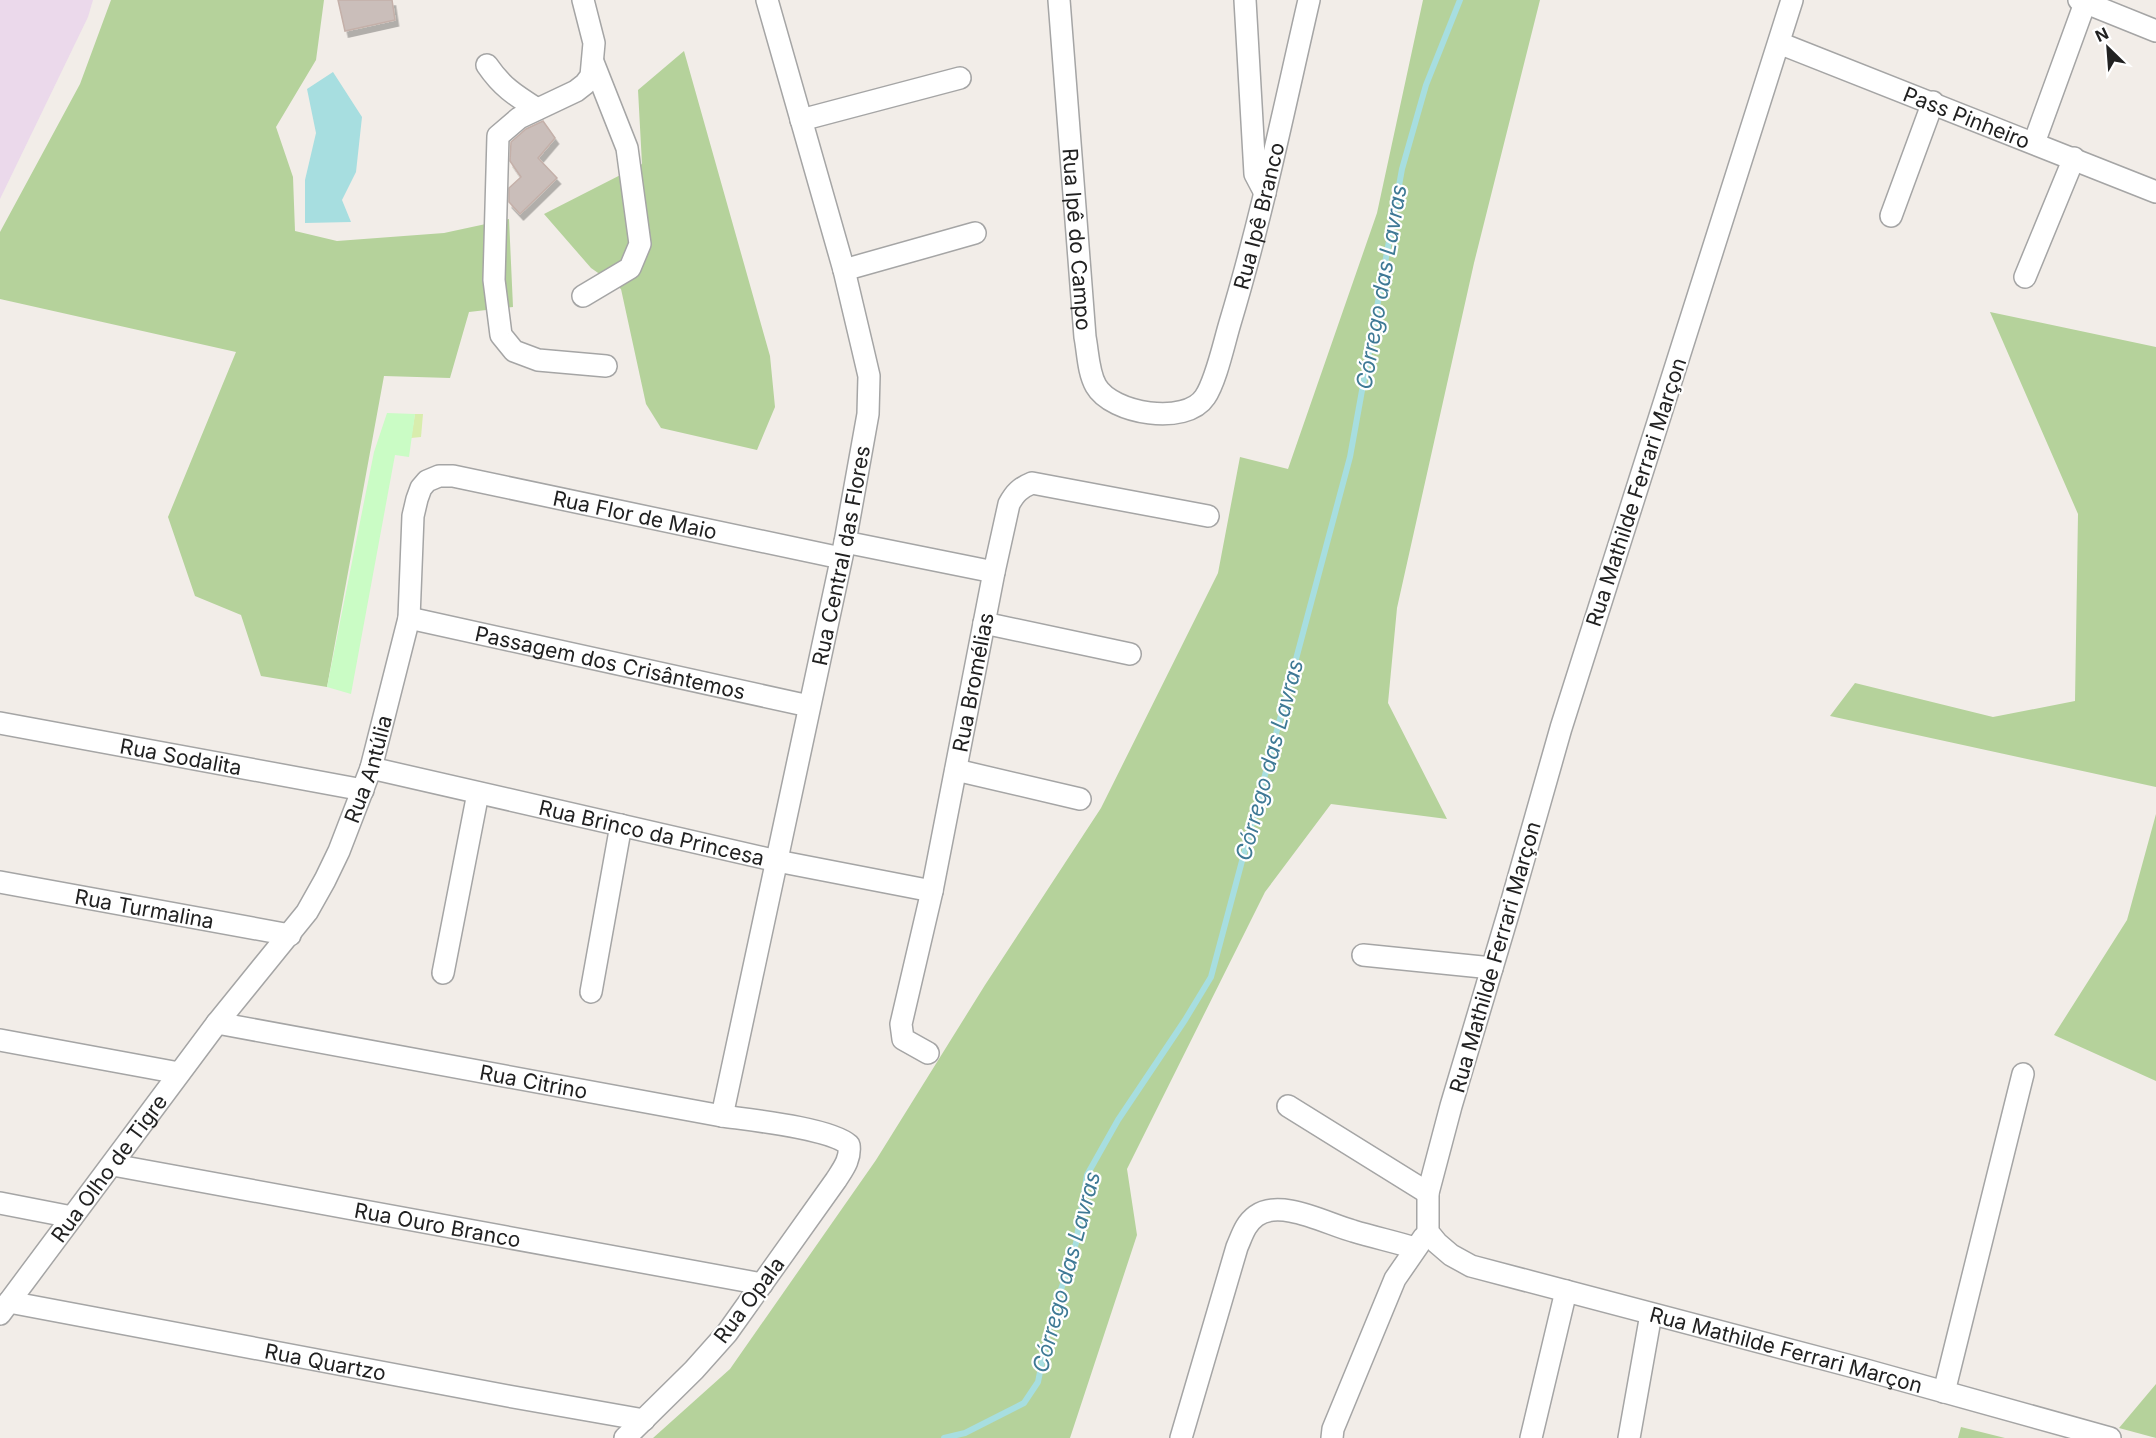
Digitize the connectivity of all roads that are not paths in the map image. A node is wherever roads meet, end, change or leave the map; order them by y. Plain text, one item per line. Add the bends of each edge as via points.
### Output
1 (583, 0) edge
2 (767, 0) edge
3 (1059, 0) edge
4 (1245, 0) edge
5 (1309, 0) edge
6 (1792, 0) edge
7 (2082, 1) edge
8 (2156, 31) edge
9 (1779, 43) junction
10 (593, 62) junction
11 (487, 65) dead end
12 (960, 78) dead end
13 (1933, 102) junction
14 (537, 110) junction
15 (801, 120) junction
16 (2034, 142) junction
17 (2074, 158) junction
18 (2156, 192) edge
19 (1265, 193) junction
20 (1891, 216) dead end
21 (975, 233) dead end
22 (844, 270) junction
23 (2025, 277) dead end
24 (583, 296) dead end
25 (606, 366) dead end
26 (1179, 413) joint
27 (427, 481) joint
28 (1208, 516) dead end
29 (843, 550) junction
30 (994, 572) junction
31 (409, 618) junction
32 (984, 623) junction
33 (1130, 654) dead end
34 (809, 706) junction
35 (0, 723) edge
36 (371, 768) junction
37 (956, 770) junction
38 (363, 790) junction
39 (478, 793) junction
40 (1080, 799) dead end
41 (621, 825) junction
42 (777, 861) junction
43 (0, 882) edge
44 (932, 891) junction
45 (290, 935) junction
46 (1363, 955) dead end
47 (1492, 968) junction
48 (443, 973) dead end
49 (591, 992) dead end
50 (217, 1023) junction
51 (0, 1040) edge
52 (928, 1053) dead end
53 (179, 1073) junction
54 (2023, 1074) dead end
55 (1288, 1106) dead end
56 (722, 1116) junction
57 (849, 1145) joint
58 (113, 1165) junction
59 (1428, 1193) junction
60 (0, 1203) edge
61 (72, 1217) junction
62 (1422, 1240) junction
63 (762, 1284) junction
64 (1566, 1292) junction
65 (4, 1308) edge
66 (1651, 1314) junction
67 (1944, 1392) junction
68 (644, 1420) junction
69 (625, 1438) edge
70 (1181, 1438) edge
71 (1332, 1438) edge
72 (1531, 1438) edge
73 (1629, 1438) edge
74 (2110, 1438) edge

1 - 10 street via 594,44
2 - 15 street, Rua Central das Flores
3 - 26 street, Rua Ipê do Campo via 1084,325 1091,371 1096,386 1123,407
4 - 19 street via 1255,174
5 - 19 street, Rua Ipê Branco
6 - 9 street, Rua Mathilde Ferrari Marçon
7 - 8 street
7 - 16 street
9 - 13 street, Pass Pinheiro
9 - 47 street, Rua Mathilde Ferrari Marçon via 1560,728
10 - 14 street via 585,84
10 - 24 street via 627,148 640,244 630,268
11 - 14 street via 508,91
12 - 15 street
13 - 16 street, Pass Pinheiro
13 - 20 street
14 - 25 street via 519,118 498,136 494,280 501,335 514,351 538,360
15 - 22 street, Rua Central das Flores
16 - 17 street, Pass Pinheiro
17 - 18 street, Pass Pinheiro
17 - 23 street
19 - 26 street, Rua Ipê Branco via 1212,381 1205,398
21 - 22 street
22 - 29 street, Rua Central das Flores via 869,376 868,414
27 - 29 street, Rua Flor de Maio via 453,476
27 - 31 street, Rua Antúlia via 413,516
28 - 30 street, Rua Bromélias via 1032,483 1014,494 1009,504
29 - 30 street, Rua Flor de Maio
29 - 34 street, Rua Central das Flores
30 - 32 street, Rua Bromélias
31 - 34 street, Passagem dos Crisântemos
31 - 36 street, Rua Antúlia
32 - 33 street
32 - 37 street, Rua Bromélias
34 - 42 street, Rua Central das Flores
35 - 38 street, Rua Sodalita
36 - 38 street, Rua Antúlia
36 - 39 street, Rua Brinco da Princesa
37 - 40 street
37 - 44 street, Rua Bromélias
38 - 45 street, Rua Antúlia via 325,880
39 - 41 street, Rua Brinco da Princesa
39 - 48 street
41 - 42 street, Rua Brinco da Princesa
41 - 49 street
42 - 44 street, Rua Brinco da Princesa
42 - 56 street, Rua Central das Flores
43 - 45 street, Rua Turmalina
44 - 52 street, Rua Bromélias via 901,1024 903,1039
45 - 50 street, Rua Antúlia
46 - 47 street
47 - 59 street, Rua Mathilde Ferrari Marçon
50 - 53 street, Rua Olho de Tigre
50 - 56 street, Rua Citrino
51 - 53 street
53 - 58 street, Rua Olho de Tigre
54 - 67 street
55 - 59 street
56 - 57 street, Rua Citrino via 798,1128
57 - 63 street, Rua Opala via 847,1163
58 - 61 street, Rua Olho de Tigre
58 - 63 street, Rua Ouro Branco
59 - 62 street, Rua Mathilde Ferrari Marçon
60 - 61 street
61 - 65 street, Rua Olho de Tigre
62 - 64 street, Rua Mathilde Ferrari Marçon via 1437,1243 1471,1266
62 - 70 street via 1352,1231 1288,1210 1256,1215 1245,1227 1237,1247
62 - 71 street via 1395,1279
63 - 68 street, Rua Opala via 727,1333
64 - 66 street, Rua Mathilde Ferrari Marçon
64 - 72 street
65 - 68 street, Rua Quartzo
66 - 67 street, Rua Mathilde Ferrari Marçon
66 - 73 street
67 - 74 street, Rua Mathilde Ferrari Marçon
68 - 69 street, Rua Opala

